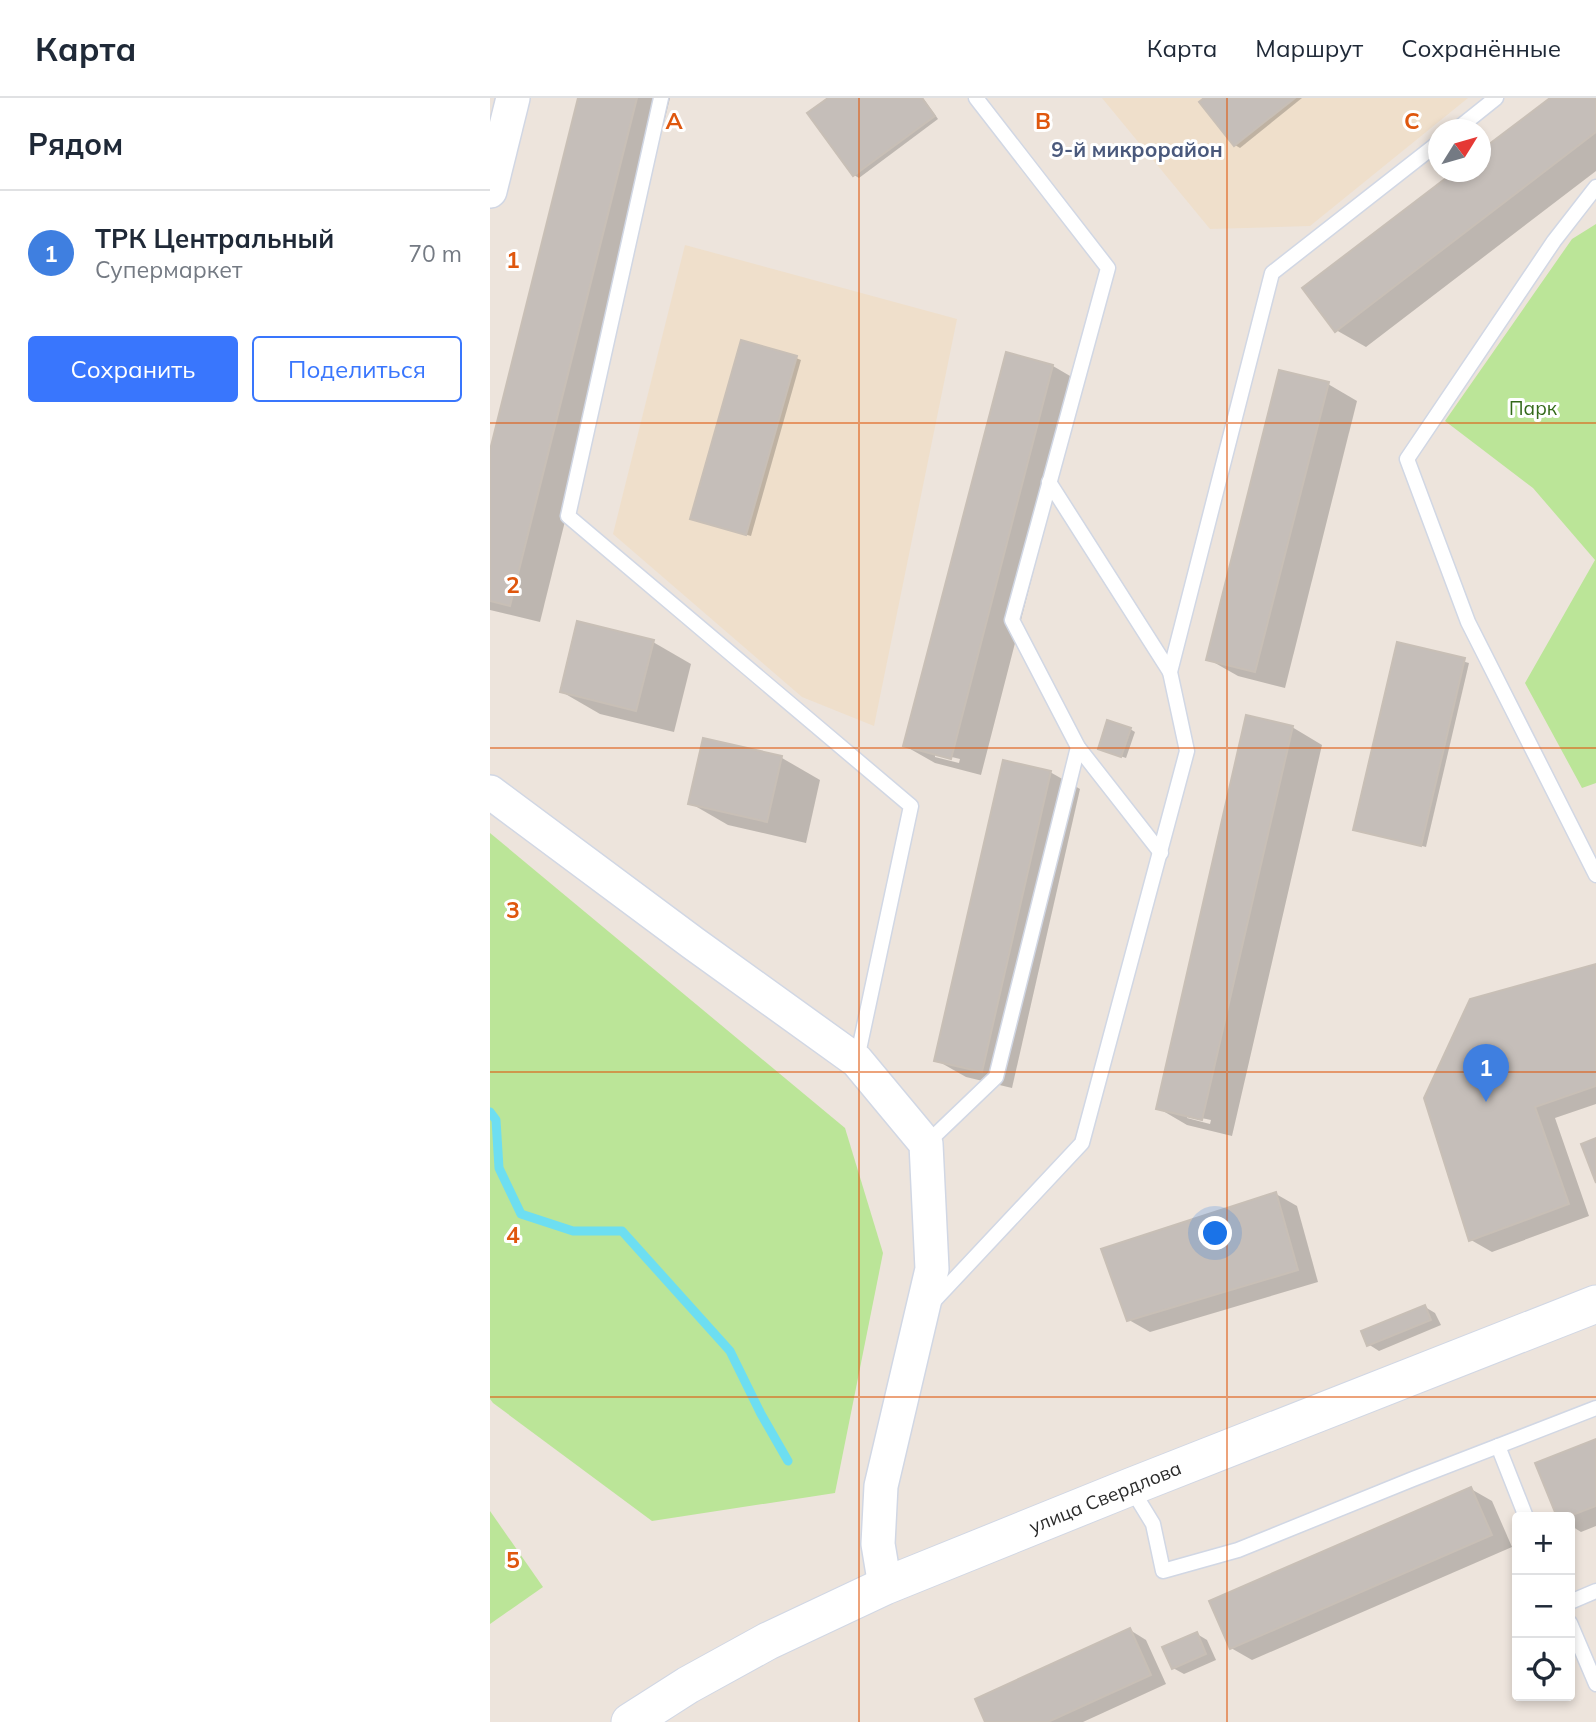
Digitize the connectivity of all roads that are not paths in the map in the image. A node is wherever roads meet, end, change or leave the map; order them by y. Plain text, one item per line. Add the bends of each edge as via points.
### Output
1 (513, 98) edge
2 (661, 98) edge
3 (976, 98) edge
4 (1496, 98) edge
5 (1470, 119) edge
6 (1428, 151) edge
7 (1596, 187) edge
8 (490, 191) edge
9 (1049, 482) junction
10 (1170, 672) junction
11 (1078, 747) junction
12 (490, 792) edge
13 (1161, 853) junction
14 (1596, 875) edge
15 (857, 1061) junction
16 (926, 1144) junction
17 (1596, 1304) edge
18 (923, 1311) junction
19 (1596, 1408) edge
20 (1498, 1446) junction
21 (1130, 1487) junction
22 (1525, 1512) edge
23 (885, 1586) junction
24 (1596, 1591) edge
25 (1575, 1600) edge
26 (1575, 1635) edge
27 (1596, 1684) edge
28 (630, 1722) edge

1 - 8 street
2 - 15 lane via 568,516 911,806
3 - 9 lane via 1108,268
4 - 5 lane
6 - 10 lane via 1272,273
7 - 14 lane via 1553,241 1407,459 1468,622
9 - 10 lane
9 - 11 lane via 1013,620
10 - 13 lane via 1187,751
11 - 13 lane
11 - 16 lane via 996,1077
12 - 15 street
13 - 18 lane via 1082,1143
15 - 16 street
16 - 18 street via 932,1269
17 - 21 main road, улица Свердлова
18 - 23 street via 881,1486 878,1544
19 - 20 lane
20 - 21 lane via 1238,1550 1163,1571 1153,1524
20 - 22 lane
21 - 23 main road, улица Свердлова
23 - 28 main road, улица Свердлова via 757,1648
24 - 25 lane
26 - 27 lane

